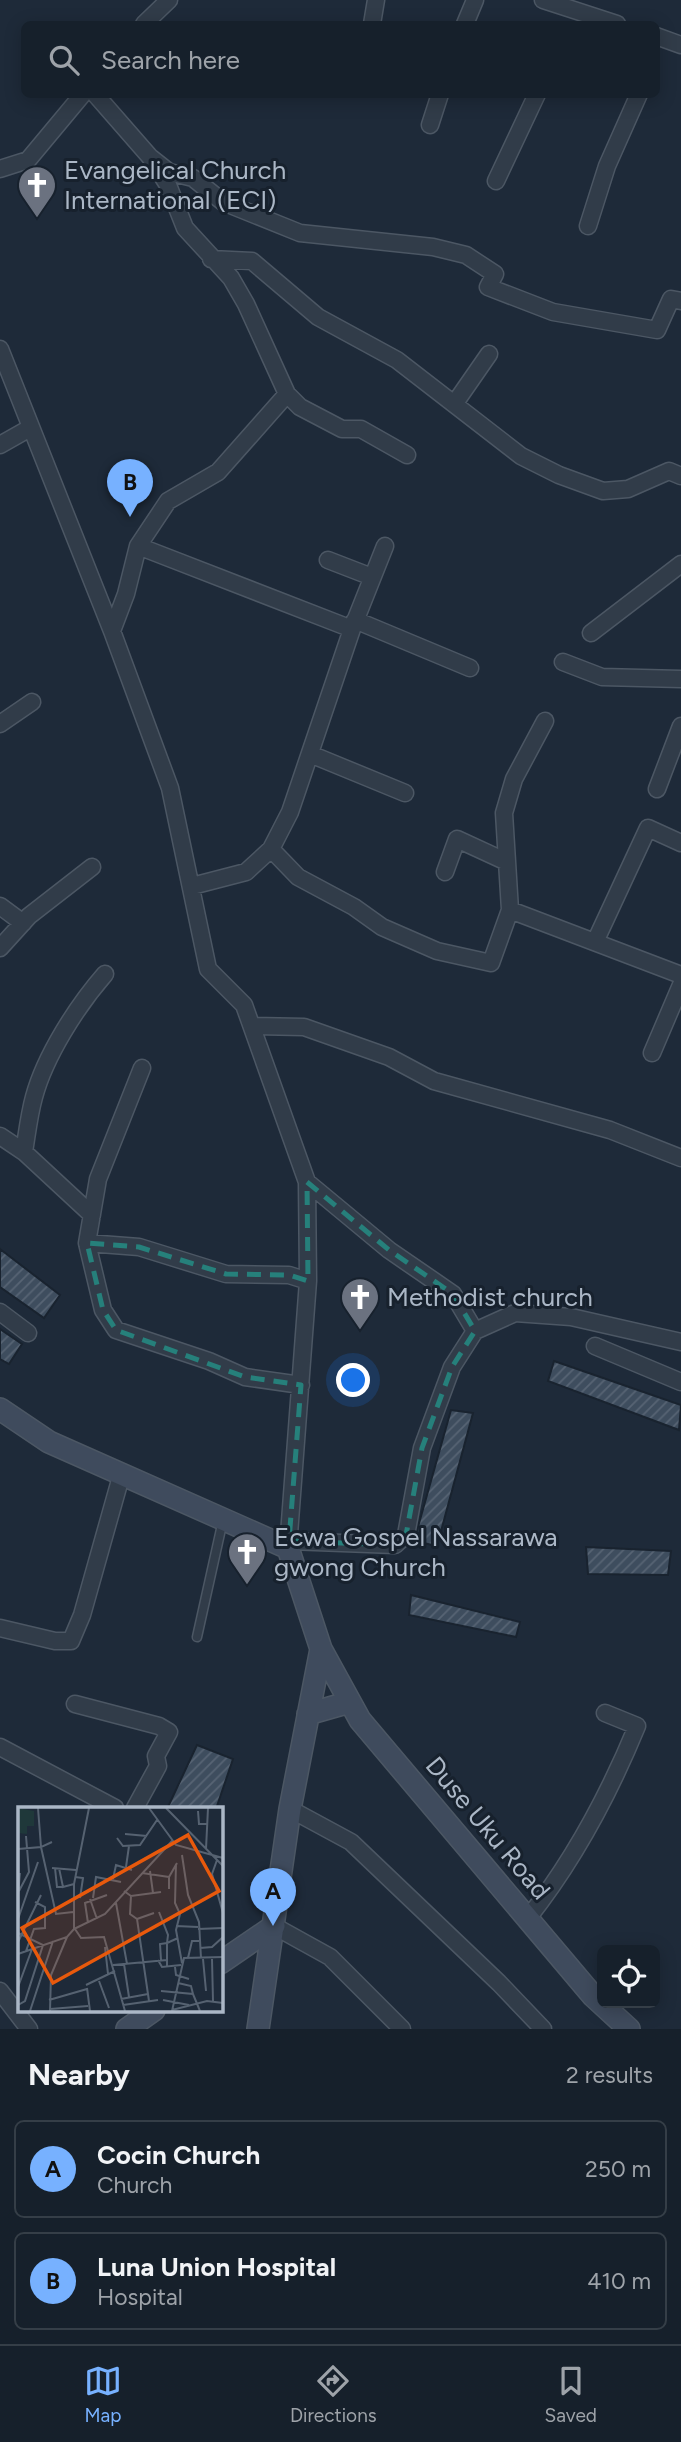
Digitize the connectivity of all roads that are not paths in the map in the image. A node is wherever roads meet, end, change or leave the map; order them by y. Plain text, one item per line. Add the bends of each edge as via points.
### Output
1 (169, 0) edge
2 (376, 0) edge
3 (475, 0) edge
4 (543, 0) edge
5 (573, 19) edge
6 (147, 21) edge
7 (372, 21) edge
8 (466, 21) edge
9 (591, 21) edge
10 (660, 40) edge
11 (681, 45) edge
12 (80, 98) edge
13 (98, 98) edge
14 (439, 98) edge
15 (535, 98) edge
16 (637, 98) edge
17 (430, 125) dead end
18 (150, 157) junction
19 (0, 169) edge
20 (496, 181) dead end
21 (588, 226) dead end
22 (211, 259) junction
23 (681, 301) edge
24 (0, 348) edge
25 (489, 354) dead end
26 (287, 394) junction
27 (455, 403) junction
28 (30, 428) junction
29 (0, 445) edge
30 (407, 455) dead end
31 (681, 476) edge
32 (138, 546) junction
33 (385, 546) dead end
34 (328, 560) dead end
35 (681, 564) edge
36 (372, 577) junction
37 (354, 625) junction
38 (112, 631) junction
39 (591, 633) dead end
40 (563, 662) dead end
41 (470, 668) dead end
42 (681, 679) edge
43 (32, 702) dead end
44 (545, 721) dead end
45 (0, 724) edge
46 (681, 726) edge
47 (310, 754) junction
48 (657, 789) dead end
49 (405, 793) dead end
50 (681, 843) edge
51 (271, 849) junction
52 (507, 862) junction
53 (92, 866) dead end
54 (445, 872) dead end
55 (192, 886) junction
56 (0, 906) edge
57 (510, 910) junction
58 (23, 923) junction
59 (595, 942) junction
60 (0, 948) edge
61 (105, 974) dead end
62 (681, 975) edge
63 (681, 985) edge
64 (252, 1026) junction
65 (652, 1053) dead end
66 (142, 1068) dead end
67 (0, 1136) edge
68 (24, 1152) junction
69 (681, 1158) edge
70 (307, 1182) junction
71 (92, 1215) junction
72 (87, 1243) junction
73 (308, 1281) junction
74 (0, 1312) edge
75 (475, 1331) junction
76 (28, 1333) dead end
77 (681, 1342) edge
78 (595, 1346) dead end
79 (681, 1382) edge
80 (301, 1385) junction
81 (0, 1409) edge
82 (122, 1473) junction
83 (224, 1517) junction
84 (289, 1545) junction
85 (0, 1628) edge
86 (197, 1637) dead end
87 (321, 1649) junction
88 (350, 1702) junction
89 (75, 1704) dead end
90 (605, 1713) dead end
91 (308, 1714) junction
92 (0, 1747) edge
93 (113, 1807) edge
94 (136, 1807) edge
95 (290, 1809) junction
96 (528, 1918) junction
97 (274, 1926) junction
98 (222, 1962) edge
99 (0, 1991) edge
100 (149, 2016) edge
101 (29, 2029) edge
102 (127, 2029) edge
103 (258, 2029) edge
104 (402, 2029) edge
105 (543, 2029) edge
106 (629, 2029) edge

1 - 6 street
2 - 7 street
3 - 8 street
4 - 5 street
5 - 9 street
10 - 11 street
12 - 19 street via 28,160
13 - 18 street
14 - 17 street
15 - 20 street
16 - 21 street via 607,166
18 - 22 street via 168,185 185,228
18 - 23 street via 169,172 193,178 223,202 300,233 433,247 466,255 495,274 488,287 553,312 657,330 671,299
22 - 26 street via 231,278 246,304
22 - 27 street via 253,261 318,317 397,360
24 - 28 street
25 - 27 street
26 - 30 street via 300,407 342,429 361,429
26 - 32 street via 218,472 168,501
27 - 31 street via 521,456 603,491 628,489 669,471
28 - 29 street
28 - 38 street
32 - 37 street
32 - 38 street
33 - 36 street
34 - 36 street
35 - 39 street
36 - 37 street
37 - 41 street
37 - 47 street
38 - 55 street via 170,788
40 - 42 street via 603,677
43 - 45 street
44 - 52 street via 514,779 504,813
46 - 48 street
47 - 49 street
47 - 51 street via 290,812
50 - 59 street via 648,828
51 - 55 street via 246,872
51 - 57 street via 298,877 382,926 437,951 491,963
52 - 54 street via 457,839
52 - 57 street
53 - 58 street
55 - 64 street via 208,969 244,1005
56 - 58 street
57 - 59 street
58 - 60 street
59 - 62 street
61 - 68 street via 82,1000 47,1066 34,1096
63 - 65 street
64 - 69 street via 304,1027 389,1057 434,1082 610,1130
64 - 70 street
66 - 71 street via 98,1179
67 - 68 street
68 - 71 street
70 - 73 street
70 - 75 street via 389,1250 453,1294
71 - 72 street
72 - 73 street via 139,1247 226,1274 289,1275
72 - 80 street via 103,1310 116,1330 245,1377
73 - 80 street
74 - 76 street
75 - 77 street via 515,1313 571,1317
75 - 84 street via 452,1367 422,1448 406,1535 396,1545
78 - 79 street
80 - 84 street
81 - 82 street via 49,1441
82 - 83 street
82 - 85 street via 72,1641
83 - 84 street
83 - 86 lane
84 - 87 street, Duse Uku Road
87 - 88 street, Duse Uku Road
87 - 91 street
88 - 91 street
88 - 96 street, Duse Uku Road via 360,1720
89 - 94 street via 169,1732 156,1756 158,1766
90 - 96 street via 637,1726 613,1786
91 - 95 street
92 - 93 street
95 - 97 street
95 - 105 street via 351,1842
96 - 106 street, Duse Uku Road via 593,1997
97 - 98 street
97 - 103 street
97 - 104 street via 330,1957
99 - 101 street
100 - 102 street

